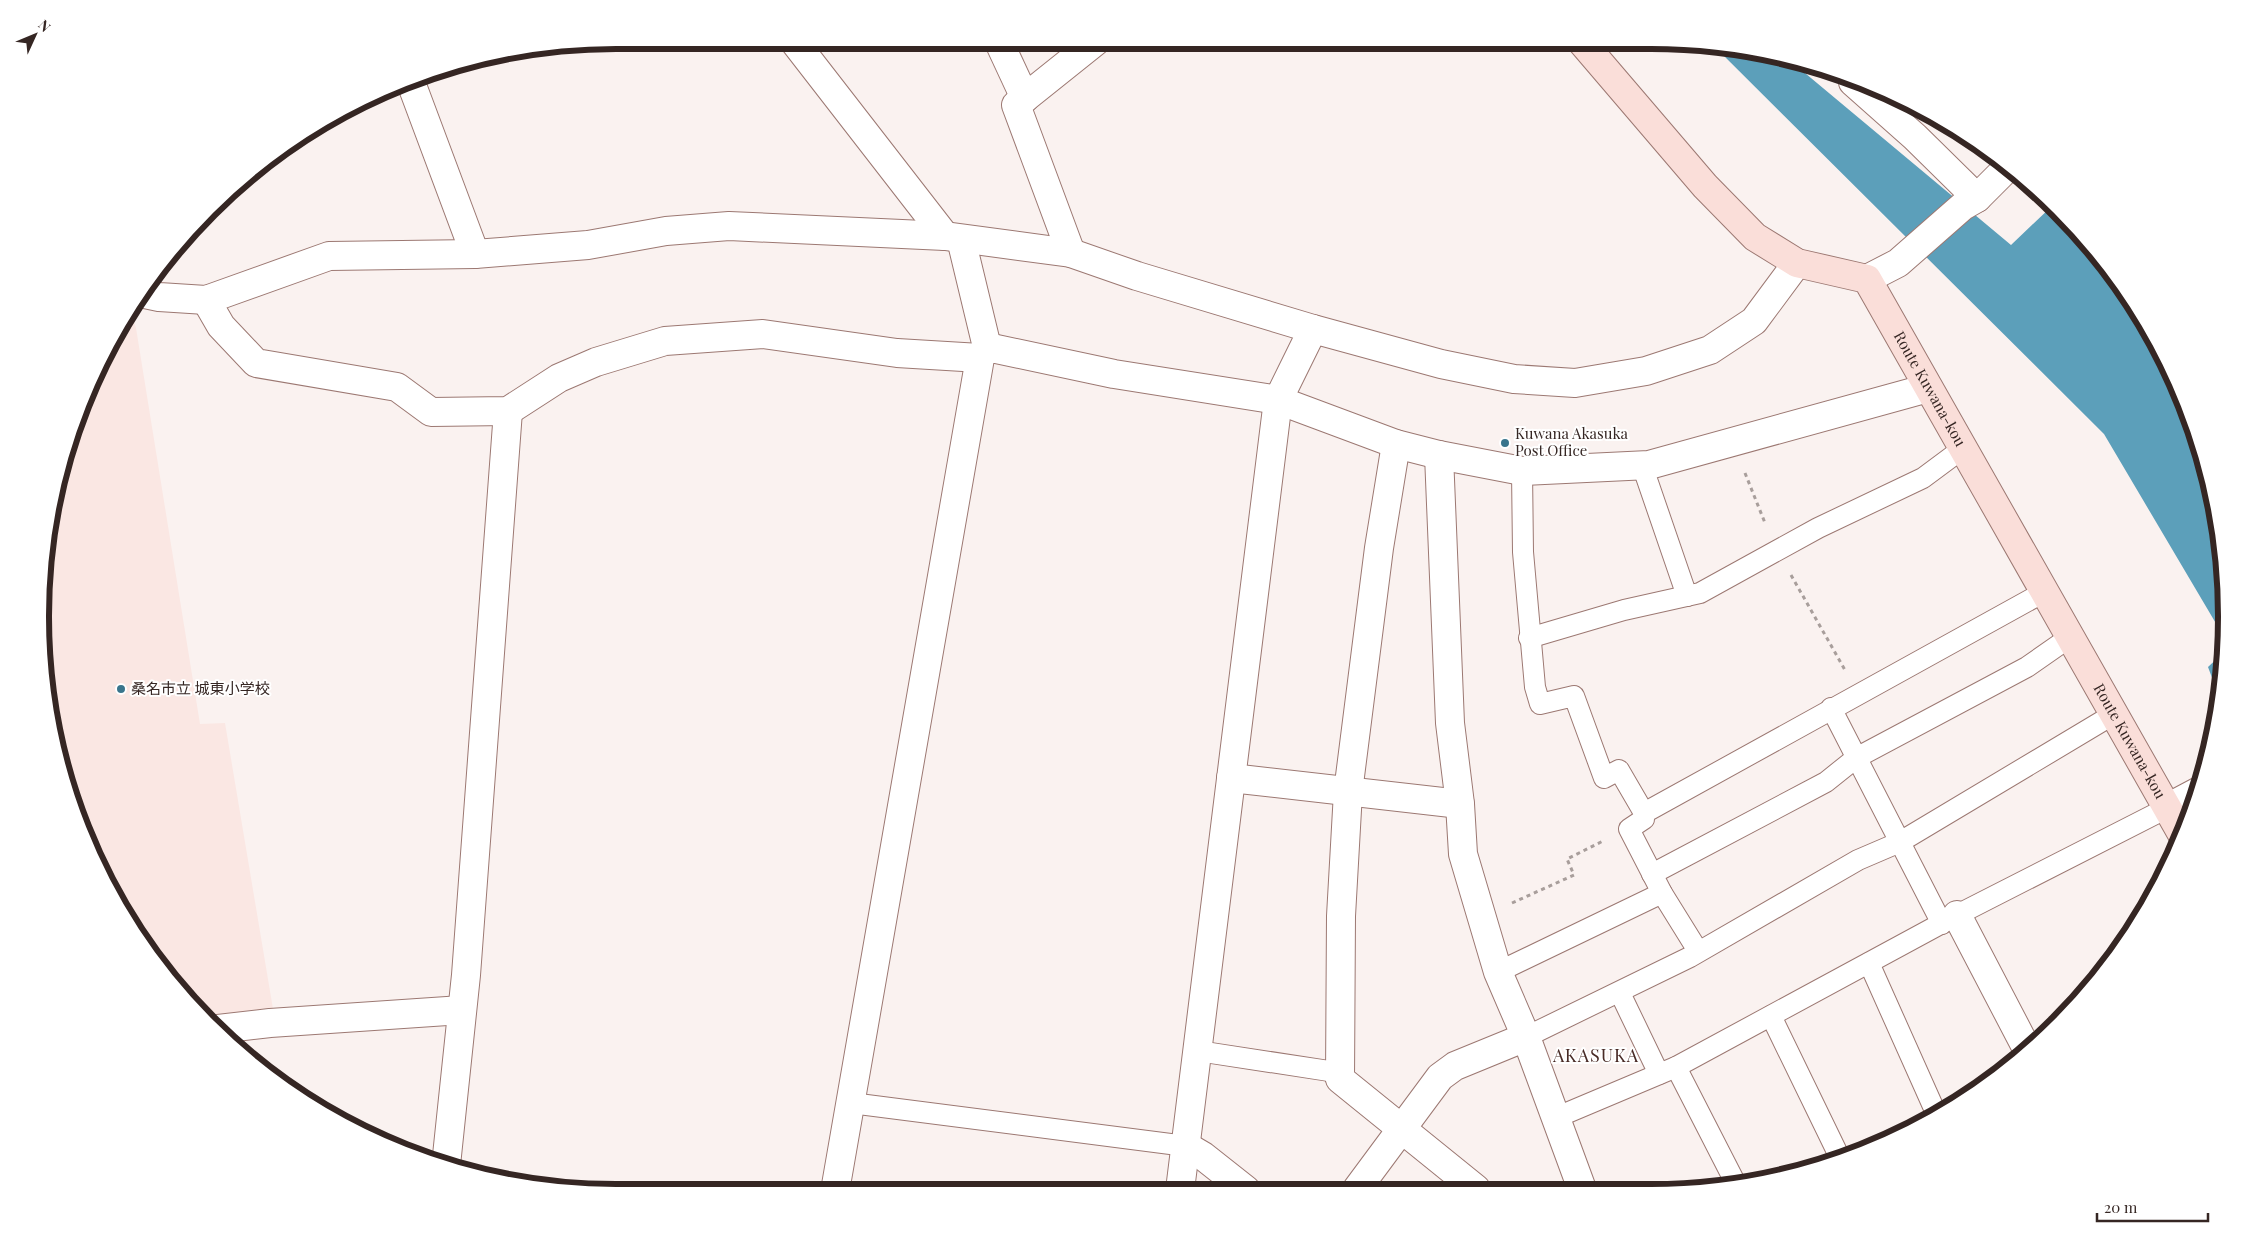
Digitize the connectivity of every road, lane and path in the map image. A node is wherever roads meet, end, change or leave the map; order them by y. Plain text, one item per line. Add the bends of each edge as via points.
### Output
1 (800, 49) edge
2 (1002, 49) edge
3 (1085, 49) edge
4 (1587, 49) edge
5 (413, 87) edge
6 (1862, 90) edge
7 (1025, 98) junction
8 (2003, 172) edge
9 (1970, 202) junction
10 (953, 237) junction
11 (1071, 253) junction
12 (475, 254) junction
13 (1798, 263) junction
14 (1867, 279) junction
15 (149, 295) edge
16 (206, 300) junction
17 (1313, 329) junction
18 (984, 353) junction
19 (1928, 388) junction
20 (1278, 400) junction
21 (508, 411) junction
22 (1396, 444) junction
23 (1962, 449) junction
24 (1439, 455) junction
25 (1642, 465) junction
26 (1522, 471) junction
27 (2044, 592) junction
28 (1688, 596) junction
29 (2070, 637) junction
30 (1529, 638) junction
31 (1831, 708) junction
32 (2114, 714) junction
33 (1856, 758) junction
34 (1231, 778) junction
35 (1348, 792) junction
36 (2189, 796) edge
37 (1460, 804) junction
38 (2167, 808) junction
39 (1644, 813) junction
40 (2178, 827) edge
41 (1629, 829) junction
42 (1900, 842) junction
43 (1652, 874) junction
44 (1662, 893) junction
45 (1481, 916) junction
46 (1949, 920) junction
47 (1698, 952) junction
48 (1869, 963) junction
49 (1498, 972) junction
50 (1620, 992) junction
51 (462, 1010) junction
52 (1771, 1016) junction
53 (226, 1028) edge
54 (1526, 1037) junction
55 (2025, 1043) edge
56 (1198, 1051) junction
57 (1668, 1070) junction
58 (1340, 1079) junction
59 (851, 1103) junction
60 (1934, 1108) edge
61 (1555, 1118) junction
62 (1402, 1130) junction
63 (1186, 1146) junction
64 (1837, 1152) edge
65 (447, 1158) edge
66 (1732, 1178) edge
67 (836, 1184) edge
68 (1181, 1184) edge
69 (1238, 1184) edge
70 (1361, 1184) edge
71 (1470, 1184) edge
72 (1580, 1184) edge

1 - 10 street
2 - 7 street
3 - 7 street
4 - 13 main road via 1705,186 1755,237
5 - 12 street
6 - 9 street via 1915,137
7 - 11 street via 1016,105
8 - 9 street
9 - 14 street via 1898,263
10 - 11 street
10 - 12 street via 729,226 666,231 588,245
10 - 18 street
11 - 17 street
12 - 16 street via 329,256
13 - 14 main road
13 - 17 street via 1754,321 1710,350 1646,370 1575,382 1514,379 1459,368
14 - 19 main road, Route Kuwana-kou
15 - 16 street
16 - 21 street via 222,326 256,363 397,388 431,412
17 - 20 street
18 - 20 street
18 - 21 street via 897,353 763,334 666,341 596,362 559,378
18 - 59 street
19 - 23 main road, Route Kuwana-kou
19 - 25 street
20 - 22 street
20 - 34 street
21 - 51 street
22 - 24 street
22 - 35 street via 1379,548
23 - 27 main road, Route Kuwana-kou
23 - 28 lane via 1923,478 1818,528 1700,593
24 - 26 street
24 - 37 street via 1450,723
25 - 26 street
25 - 28 lane
26 - 30 lane
27 - 29 main road, Route Kuwana-kou
27 - 31 lane
28 - 30 lane via 1624,610
29 - 32 main road, Route Kuwana-kou
29 - 33 lane via 2027,667
30 - 39 lane via 1540,704 1574,696 1604,778 1619,770
31 - 33 lane
31 - 39 lane
32 - 38 main road, Route Kuwana-kou
32 - 42 lane
33 - 42 lane
33 - 43 lane via 1826,782
34 - 35 street
34 - 56 street
35 - 37 street
35 - 58 street via 1341,916
36 - 38 street
37 - 45 street via 1463,854
38 - 40 main road, Route Kuwana-kou
38 - 46 lane
39 - 41 lane via 1644,819
41 - 43 lane
41 - 45 path via 1567,858 1574,875
42 - 46 lane
42 - 47 lane via 1858,860
43 - 44 lane
44 - 47 lane
44 - 49 lane
45 - 49 street
46 - 48 lane
46 - 55 street
47 - 50 lane
48 - 52 lane
48 - 60 lane
49 - 54 street
50 - 54 lane
50 - 57 lane
51 - 53 street
51 - 65 street
52 - 57 lane
52 - 64 lane
54 - 61 street
54 - 62 street via 1455,1066 1440,1077
56 - 58 lane via 1329,1071
56 - 63 street
57 - 61 lane
57 - 66 lane
58 - 62 street
59 - 63 lane
59 - 67 street
61 - 72 street
62 - 70 street
62 - 71 street
63 - 68 street
63 - 69 street

